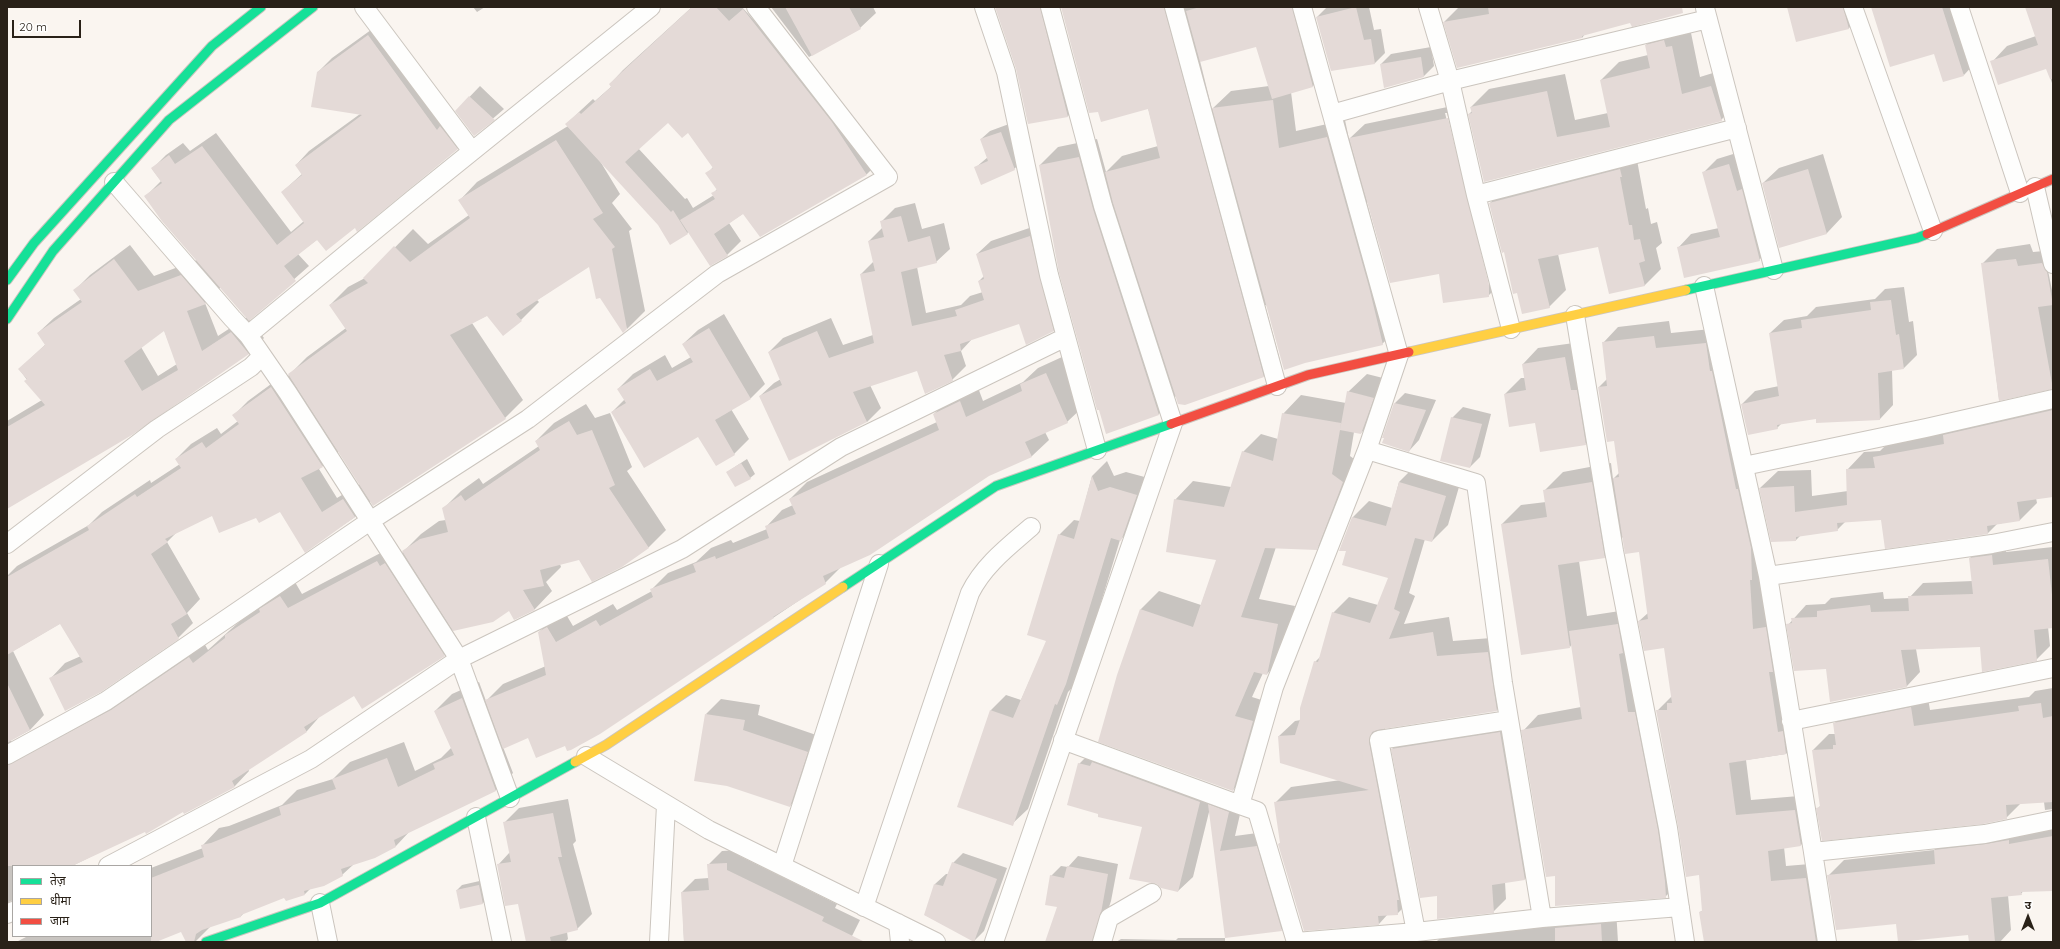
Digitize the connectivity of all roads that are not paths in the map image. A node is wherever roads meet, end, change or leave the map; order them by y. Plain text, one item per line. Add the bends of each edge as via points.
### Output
1 (261, 7) edge
2 (313, 7) edge
3 (364, 7) edge
4 (651, 7) edge
5 (756, 7) edge
6 (984, 7) edge
7 (1050, 7) edge
8 (1174, 7) edge
9 (1302, 7) edge
10 (1428, 7) edge
11 (1853, 7) edge
12 (1959, 7) edge
13 (1707, 13) edge
14 (1450, 81) junction
15 (1332, 114) junction
16 (1737, 128) junction
17 (472, 151) junction
18 (2053, 179) edge
19 (114, 182) junction
20 (2027, 190) junction
21 (1476, 195) junction
22 (1933, 231) junction
23 (2053, 264) edge
24 (1774, 270) junction
25 (7, 280) edge
26 (1704, 286) junction
27 (1575, 315) junction
28 (7, 319) edge
29 (1511, 329) junction
30 (248, 335) junction
31 (1066, 337) junction
32 (1399, 355) junction
33 (262, 356) junction
34 (1277, 386) junction
35 (2053, 399) edge
36 (1173, 423) junction
37 (1098, 450) junction
38 (1367, 450) junction
39 (1744, 466) junction
40 (370, 521) junction
41 (1031, 527) dead end
42 (2052, 538) edge
43 (7, 544) edge
44 (879, 564) junction
45 (1768, 576) junction
46 (459, 659) junction
47 (2053, 668) edge
48 (1509, 720) junction
49 (1791, 722) junction
50 (1062, 740) junction
51 (7, 755) edge
52 (586, 756) junction
53 (510, 798) junction
54 (666, 805) junction
55 (1240, 805) junction
56 (476, 817) junction
57 (2053, 820) edge
58 (1812, 852) junction
59 (110, 865) edge
60 (782, 866) junction
61 (1152, 893) dead end
62 (320, 903) junction
63 (864, 907) junction
64 (1680, 907) junction
65 (1542, 918) junction
66 (898, 923) junction
67 (1416, 932) junction
68 (206, 942) edge
69 (328, 942) edge
70 (502, 942) edge
71 (659, 942) edge
72 (900, 942) edge
73 (936, 942) edge
74 (994, 942) edge
75 (1102, 942) edge
76 (1296, 942) edge
77 (1685, 942) edge
78 (1827, 942) edge

1 - 25 street via 207,51 34,243
2 - 19 street via 169,120
3 - 17 street
4 - 17 street
5 - 40 street via 888,177 717,274 528,419
6 - 31 street via 1006,72 1049,275
7 - 36 street via 1103,206
8 - 34 street
9 - 15 street
10 - 14 street
11 - 22 street
12 - 20 street
13 - 14 street
13 - 16 street
14 - 15 street
14 - 21 street
15 - 32 street
16 - 21 street
16 - 24 street
17 - 30 street
18 - 20 street
19 - 28 street via 53,251
19 - 30 street
20 - 22 street
20 - 23 street
21 - 29 street
22 - 24 street via 1917,238
24 - 26 street
26 - 27 street
26 - 39 street
27 - 29 street
27 - 64 street via 1614,551 1668,828
29 - 32 street
30 - 33 street
31 - 37 street
31 - 46 street via 841,447 682,549
32 - 34 street via 1308,375
32 - 38 street
33 - 40 street
33 - 43 street via 251,367 158,429
34 - 36 street
35 - 39 street
36 - 37 street
36 - 50 street
37 - 44 street via 996,486
38 - 48 street via 1476,483
38 - 55 street via 1274,687
39 - 45 street
40 - 46 street
40 - 51 street via 106,701
41 - 63 street via 989,564 978,577 970,593
42 - 45 street via 1992,544
44 - 52 street
44 - 60 street
45 - 49 street
46 - 53 street
46 - 59 street via 312,759
47 - 49 street
48 - 65 street
48 - 67 street via 1379,740
49 - 58 street
50 - 55 street
50 - 74 street
52 - 53 street
52 - 54 street
53 - 56 street
54 - 60 street via 709,830
54 - 71 street
55 - 76 street via 1257,811
56 - 62 street
56 - 70 street
57 - 58 street via 1985,834
58 - 78 street
60 - 63 street
61 - 75 street via 1109,918
62 - 68 street
62 - 69 street
63 - 66 street
64 - 65 street
64 - 77 street
65 - 67 street
66 - 72 street
66 - 73 street
67 - 76 street

